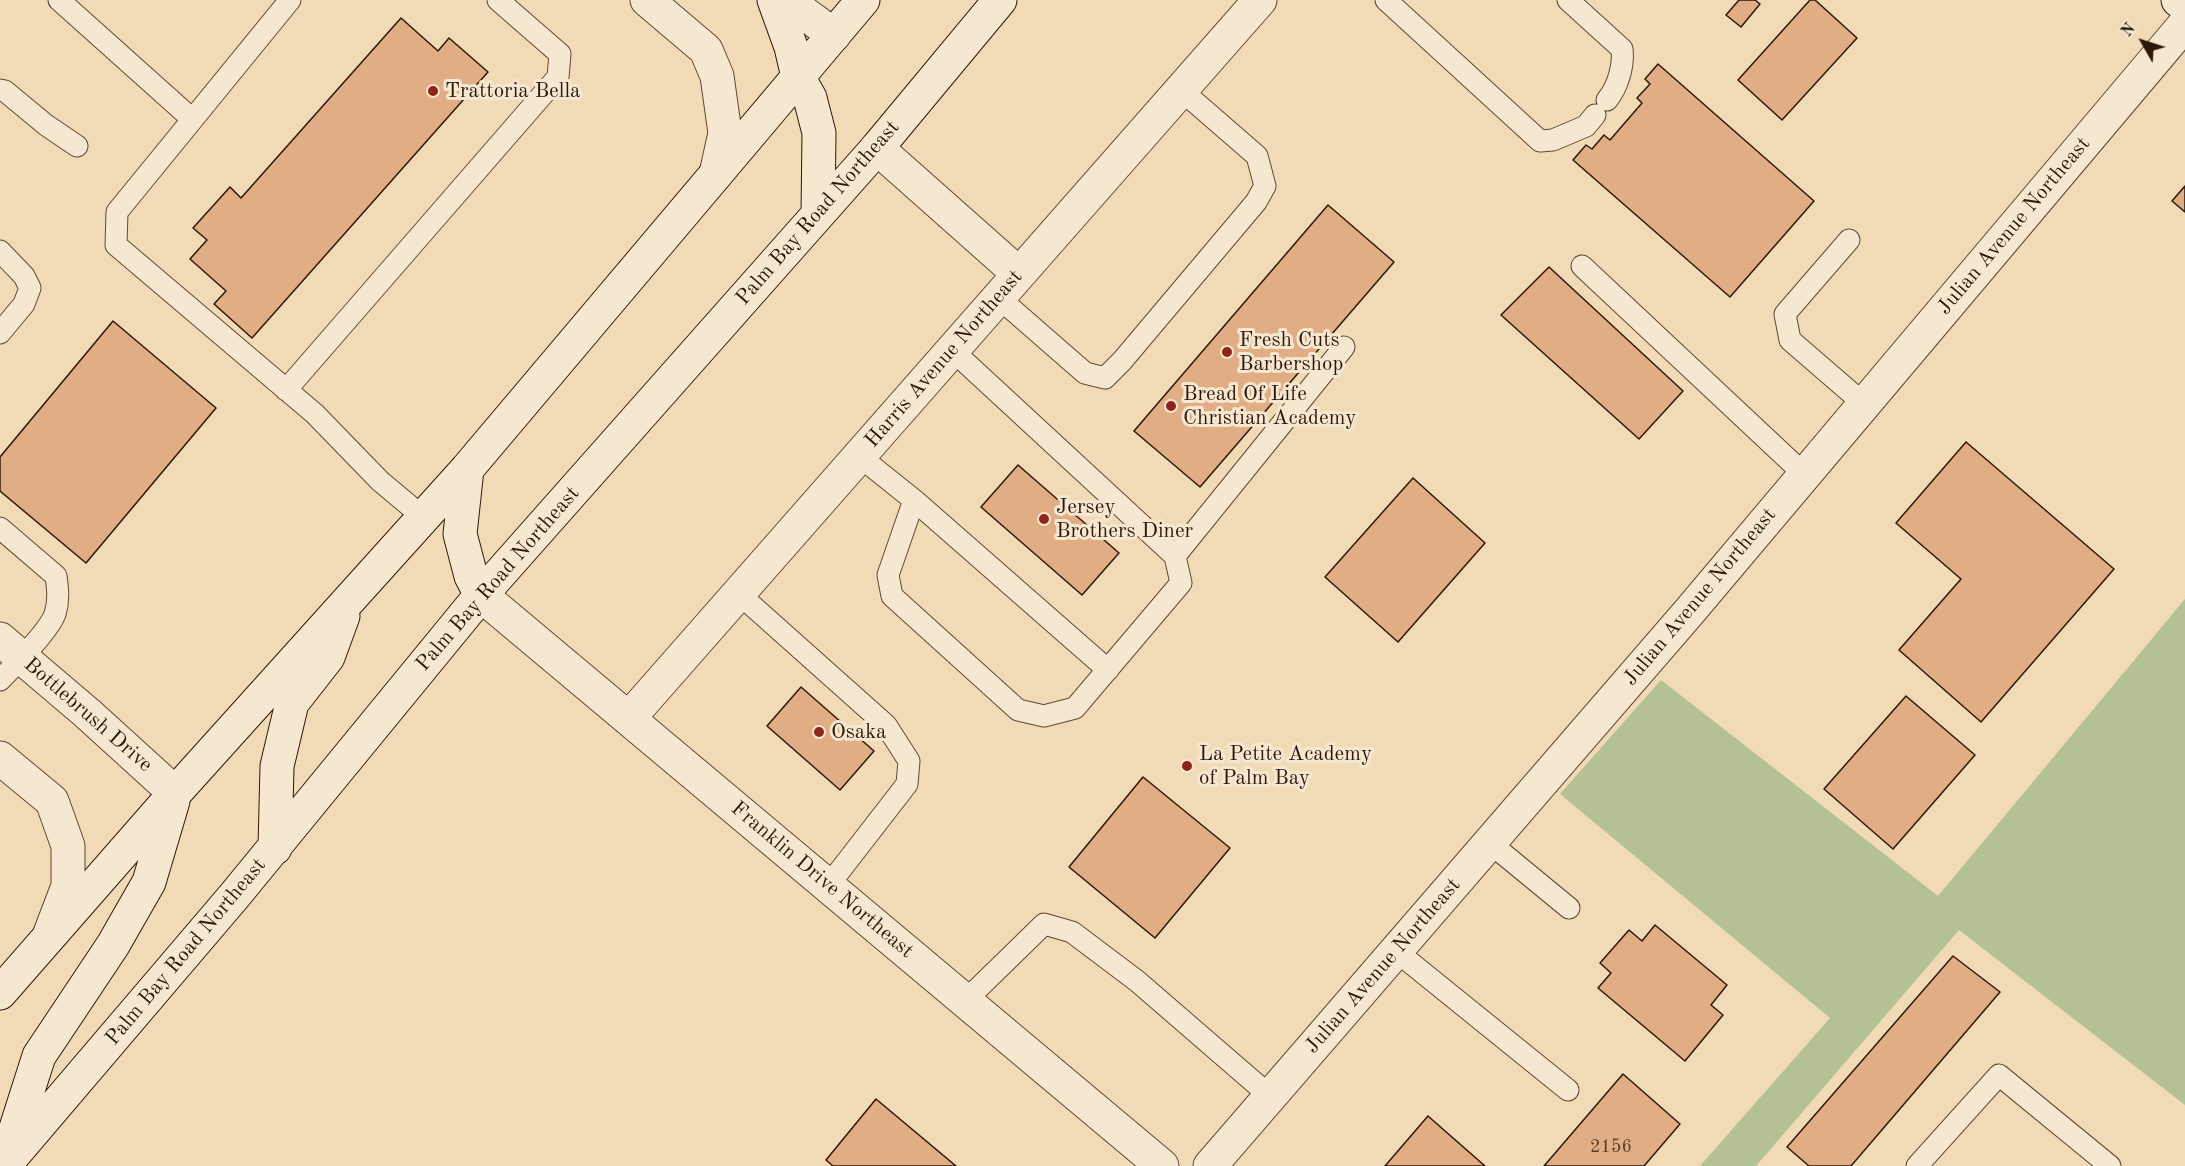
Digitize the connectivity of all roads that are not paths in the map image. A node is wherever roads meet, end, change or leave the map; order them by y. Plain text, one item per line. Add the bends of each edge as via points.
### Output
1 (60, 0) edge
2 (290, 0) edge
3 (498, 0) edge
4 (647, 0) edge
5 (774, 0) edge
6 (786, 0) edge
7 (863, 0) edge
8 (1000, 0) edge
9 (1260, 0) edge
10 (1568, 0) edge
11 (2178, 0) edge
12 (1394, 3) edge
13 (2185, 6) edge
14 (2185, 24) edge
15 (834, 35) junction
16 (798, 77) junction
17 (0, 90) edge
18 (1180, 90) junction
19 (192, 119) junction
20 (77, 146) dead end
21 (877, 148) junction
22 (716, 174) junction
23 (818, 213) junction
24 (1849, 240) dead end
25 (0, 251) edge
26 (1582, 266) dead end
27 (1009, 286) junction
28 (0, 333) edge
29 (1344, 347) dead end
30 (952, 350) junction
31 (286, 390) junction
32 (1864, 404) junction
33 (860, 456) junction
34 (467, 469) junction
35 (1805, 475) junction
36 (914, 500) junction
37 (423, 517) junction
38 (0, 528) edge
39 (1175, 556) junction
40 (738, 593) junction
41 (481, 594) junction
42 (348, 600) junction
43 (8, 659) edge
44 (1108, 670) junction
45 (628, 718) junction
46 (0, 758) edge
47 (175, 793) junction
48 (1490, 843) junction
49 (275, 848) junction
50 (828, 886) junction
51 (1569, 908) dead end
52 (49, 937) junction
53 (1396, 951) junction
54 (0, 993) edge
55 (965, 1001) junction
56 (1568, 1090) dead end
57 (1270, 1096) junction
58 (4, 1166) edge
59 (1162, 1166) edge
60 (1210, 1166) edge
61 (1917, 1166) edge
62 (2109, 1166) edge

1 - 19 lane
2 - 19 lane
3 - 31 lane via 560,54 558,76
4 - 22 street via 706,50 717,76 725,133
5 - 16 street
6 - 15 street
7 - 15 street
8 - 21 street, Palm Bay Road Northeast
9 - 18 street, Harris Avenue Northeast
10 - 12 lane via 1622,49 1624,60 1612,94 1586,126 1553,140 1540,141
11 - 13 street
14 - 32 street, Julian Avenue Northeast
15 - 16 street
16 - 22 street
16 - 23 street via 810,98 819,133
17 - 20 lane
18 - 27 street, Harris Avenue Northeast
18 - 27 lane via 1257,156 1265,186 1256,202 1122,361 1105,378 1085,373
19 - 31 lane via 117,212 117,245
21 - 23 street, Palm Bay Road Northeast
21 - 27 street
22 - 34 street
23 - 41 street, Palm Bay Road Northeast
24 - 32 lane via 1785,314 1790,340
25 - 28 lane via 30,288 24,304
26 - 35 lane
27 - 30 street, Harris Avenue Northeast
29 - 39 lane
30 - 33 street, Harris Avenue Northeast
30 - 39 lane
31 - 37 lane
32 - 35 street, Julian Avenue Northeast
33 - 36 lane
33 - 40 street, Harris Avenue Northeast
34 - 37 street
34 - 41 street via 460,534 471,576
35 - 48 street, Julian Avenue Northeast
36 - 44 lane
36 - 44 lane via 888,575 892,596 1018,710 1044,716 1075,708
37 - 42 street
38 - 43 lane via 56,576 59,597 54,616
39 - 44 lane via 1181,583
40 - 45 street, Harris Avenue Northeast
40 - 50 lane via 886,725 909,761 907,784
41 - 45 street, Franklin Drive Northeast
41 - 49 street, Palm Bay Road Northeast
42 - 47 street
42 - 49 street via 328,657 292,703 277,766
43 - 47 street, Bottlebrush Drive via 87,712
45 - 50 street, Franklin Drive Northeast
46 - 52 street via 52,801 68,846 68,886
47 - 52 street
47 - 58 street via 149,882 113,945 39,1056
48 - 51 lane
48 - 53 street, Julian Avenue Northeast
49 - 58 street, Palm Bay Road Northeast
50 - 55 street, Franklin Drive Northeast
52 - 54 street
53 - 56 lane
53 - 57 street, Julian Avenue Northeast
55 - 57 lane via 1044,924 1072,932 1137,981
55 - 59 street, Franklin Drive Northeast
57 - 60 street, Julian Avenue Northeast
61 - 62 lane via 1999,1075

